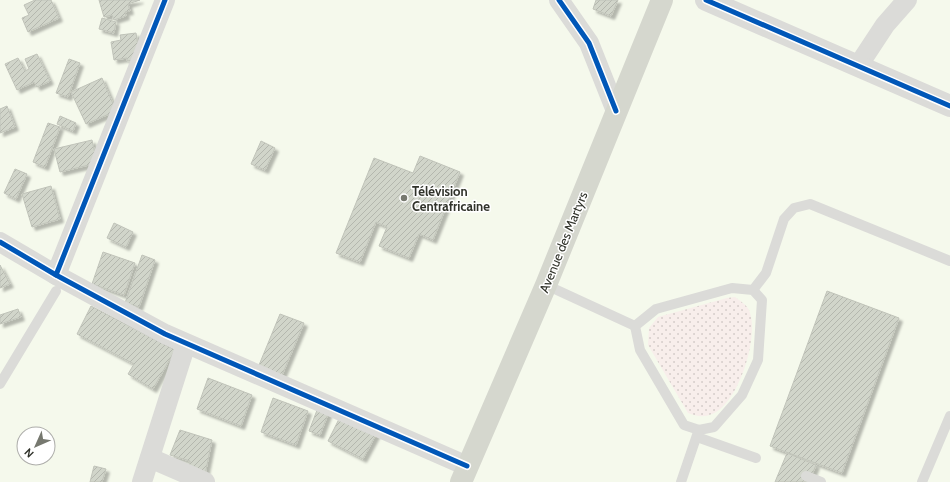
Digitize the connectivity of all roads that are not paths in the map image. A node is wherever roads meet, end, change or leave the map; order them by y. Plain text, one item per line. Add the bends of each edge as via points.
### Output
1 (165, 0) edge
2 (559, 0) edge
3 (662, 0) edge
4 (706, 0) edge
5 (907, 0) edge
6 (858, 66) junction
7 (950, 106) edge
8 (616, 111) junction
9 (0, 242) edge
10 (950, 260) edge
11 (56, 283) junction
12 (546, 285) junction
13 (753, 290) junction
14 (635, 326) junction
15 (186, 344) junction
16 (0, 384) edge
17 (950, 416) edge
18 (698, 434) junction
19 (150, 458) junction
20 (756, 458) dead end
21 (464, 474) edge
22 (806, 476) dead end
23 (142, 482) edge
24 (205, 482) edge
25 (681, 482) edge
26 (821, 482) edge
27 (922, 482) edge

1 - 11 street
2 - 8 street via 589,44
3 - 8 main road, Avenue des Martyrs
4 - 6 street
5 - 6 street via 885,25
6 - 7 street
8 - 12 main road, Avenue des Martyrs
9 - 11 street
10 - 13 lane via 810,204 794,208 784,219 766,273
11 - 15 street
11 - 16 lane
12 - 14 lane
12 - 21 main road, Avenue des Martyrs
13 - 14 lane via 732,288 656,309
13 - 18 lane via 762,300 758,360 742,395 714,427
14 - 18 lane via 640,350 684,425
15 - 19 street
15 - 21 street
17 - 27 lane
18 - 20 lane
18 - 25 lane
19 - 23 street
19 - 24 street
22 - 26 lane

